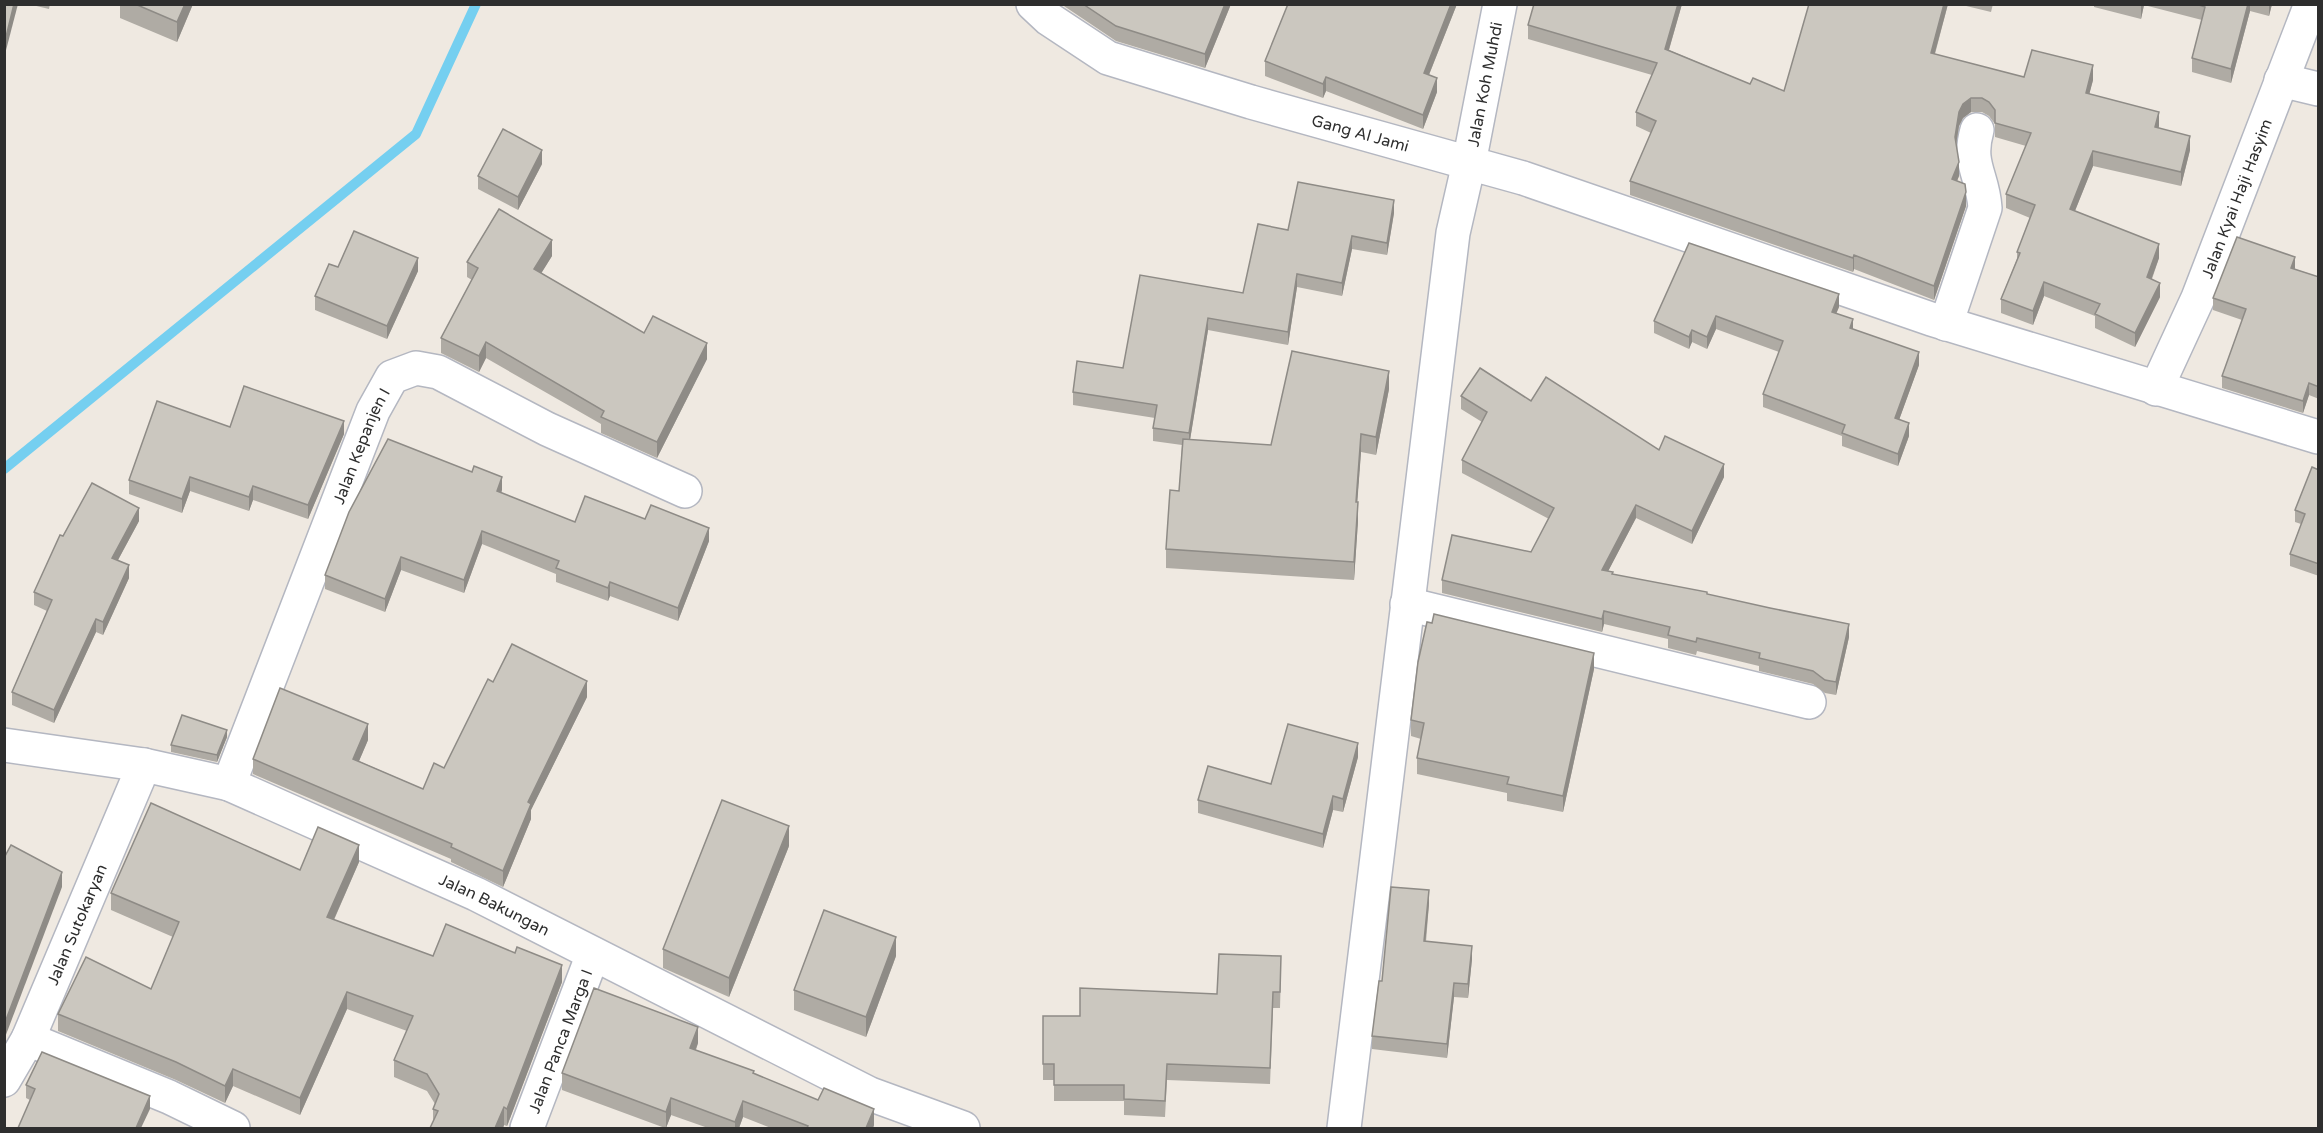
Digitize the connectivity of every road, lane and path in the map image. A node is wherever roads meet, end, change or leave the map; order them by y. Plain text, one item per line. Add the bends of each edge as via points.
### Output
1 (1033, 4) edge
2 (1500, 4) edge
3 (2311, 4) edge
4 (2281, 80) junction
5 (2319, 89) edge
6 (1977, 130) dead end
7 (1469, 163) junction
8 (1946, 324) junction
9 (2156, 389) junction
10 (2319, 437) edge
11 (686, 491) dead end
12 (1407, 604) junction
13 (1809, 702) dead end
14 (4, 745) edge
15 (144, 765) junction
16 (229, 784) junction
17 (593, 954) junction
18 (28, 1039) junction
19 (4, 1080) edge
20 (233, 1128) edge
21 (527, 1128) edge
22 (963, 1128) edge
23 (1344, 1128) edge

1 - 7 street, Gang Al Jami via 1108,58
2 - 7 street, Jalan Koh Muhdi
3 - 4 street, Jalan Kyai Haji Hasyim
4 - 5 street
4 - 9 street, Jalan Kyai Haji Hasyim via 2198,298
6 - 8 street via 1973,159 1985,208
7 - 8 street, Gang Al Jami via 1523,178
7 - 12 street, Jalan Koh Muhdi via 1454,233
8 - 9 street, Gang Al Jami
9 - 10 street, Gang Al Jami
11 - 16 street, Jalan Kepanjen I via 547,429 438,372 416,368 392,377 373,411
12 - 13 street
12 - 23 street, Jalan Koh Muhdi
14 - 15 street, Jalan Bakungan
15 - 16 street, Jalan Bakungan
15 - 18 street, Jalan Sutokaryan
16 - 17 street, Jalan Bakungan via 476,894
17 - 21 street, Jalan Panca Marga I
17 - 22 street, Jalan Bakungan via 870,1094
18 - 19 street, Jalan Sutokaryan
18 - 20 street

